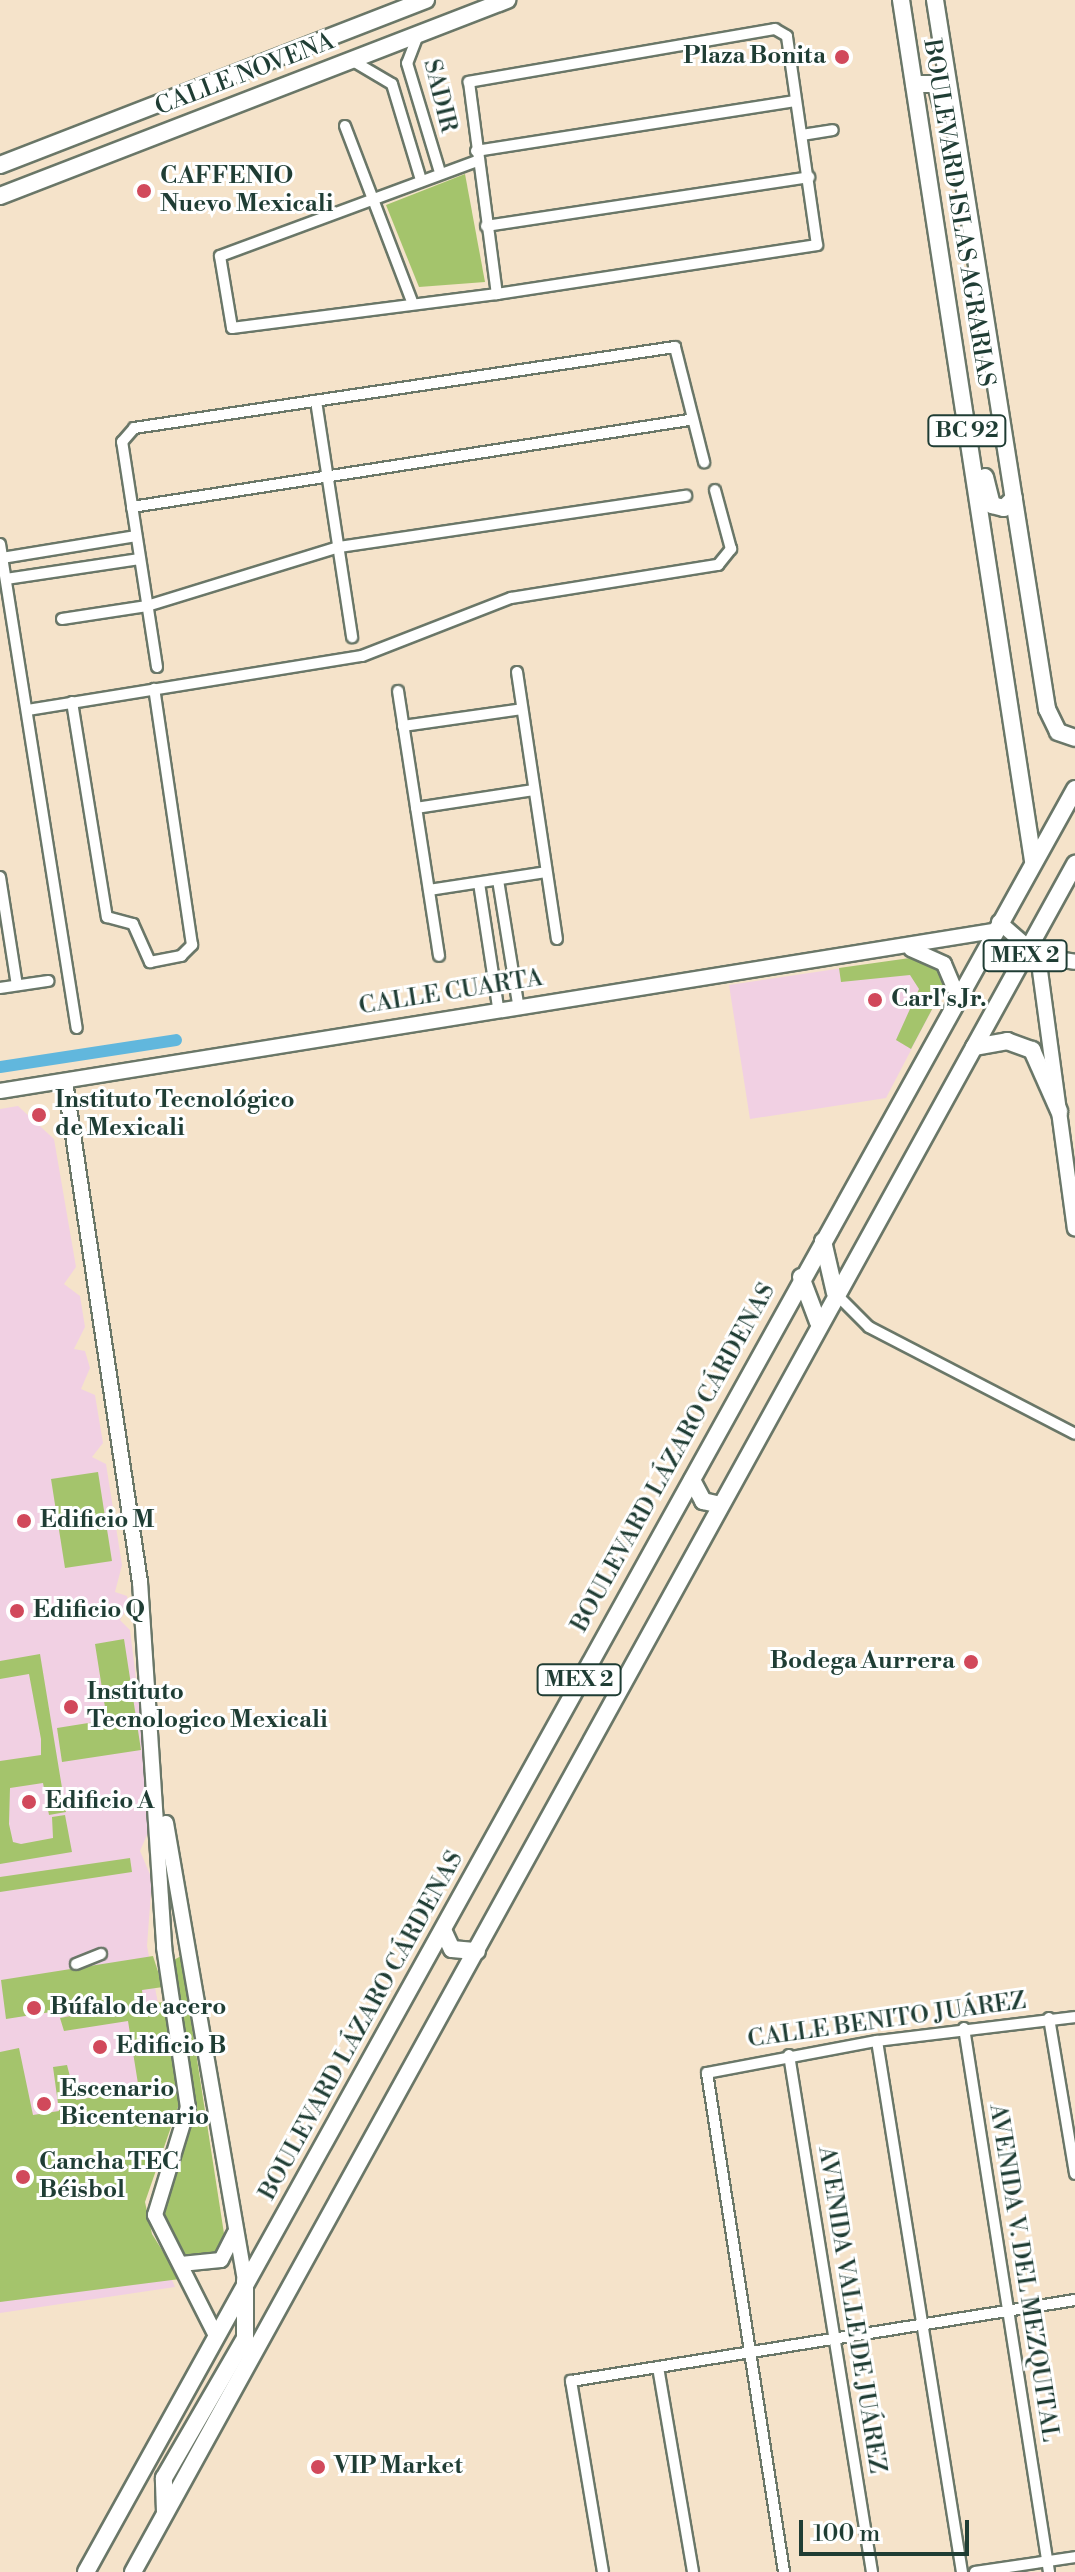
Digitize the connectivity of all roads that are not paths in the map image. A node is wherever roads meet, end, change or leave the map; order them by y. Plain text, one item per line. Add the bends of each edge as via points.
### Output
1 (426, 0) edge
2 (507, 0) edge
3 (901, 0) edge
4 (935, 0) edge
5 (418, 34) junction
6 (351, 60) junction
7 (914, 84) junction
8 (795, 101) junction
9 (345, 126) dead end
10 (833, 130) dead end
11 (802, 135) junction
12 (958, 149) junction
13 (477, 156) junction
14 (0, 165) edge
15 (439, 169) junction
16 (420, 177) junction
17 (809, 177) junction
18 (372, 195) junction
19 (0, 196) edge
20 (486, 226) junction
21 (497, 294) junction
22 (412, 301) junction
23 (316, 401) junction
24 (965, 414) junction
25 (689, 420) junction
26 (704, 462) dead end
27 (328, 476) junction
28 (715, 490) dead end
29 (686, 496) dead end
30 (1014, 498) junction
31 (132, 507) junction
32 (136, 536) junction
33 (0, 544) edge
34 (339, 547) junction
35 (2, 558) junction
36 (140, 559) junction
37 (6, 579) junction
38 (147, 606) junction
39 (62, 619) dead end
40 (352, 637) dead end
41 (157, 667) dead end
42 (517, 672) dead end
43 (154, 689) junction
44 (398, 691) dead end
45 (72, 702) junction
46 (522, 709) junction
47 (28, 710) junction
48 (403, 726) junction
49 (1075, 738) edge
50 (1075, 789) edge
51 (534, 790) junction
52 (416, 808) junction
53 (1033, 861) junction
54 (1075, 864) edge
55 (546, 872) junction
56 (0, 877) edge
57 (498, 880) junction
58 (479, 883) junction
59 (429, 890) junction
60 (996, 927) junction
61 (557, 939) dead end
62 (910, 949) junction
63 (1035, 950) junction
64 (439, 956) dead end
65 (1075, 962) edge
66 (48, 981) dead end
67 (17, 985) junction
68 (0, 988) edge
69 (958, 997) junction
70 (518, 1004) junction
71 (498, 1007) junction
72 (77, 1028) dead end
73 (974, 1047) junction
74 (65, 1081) junction
75 (0, 1091) edge
76 (1059, 1111) junction
77 (1075, 1229) edge
78 (823, 1239) junction
79 (801, 1277) junction
80 (835, 1293) junction
81 (818, 1322) junction
82 (1075, 1434) edge
83 (692, 1480) junction
84 (720, 1505) junction
85 (159, 1783) junction
86 (443, 1930) junction
87 (477, 1951) junction
88 (188, 1953) junction
89 (101, 1954) dead end
90 (165, 1957) junction
91 (76, 1964) dead end
92 (1075, 2017) edge
93 (1049, 2018) junction
94 (964, 2028) junction
95 (877, 2041) junction
96 (789, 2055) junction
97 (1075, 2174) edge
98 (235, 2231) junction
99 (181, 2264) junction
100 (245, 2281) junction
101 (1075, 2300) edge
102 (1008, 2311) junction
103 (922, 2325) junction
104 (215, 2334) junction
105 (835, 2338) junction
106 (750, 2352) junction
107 (658, 2367) junction
108 (165, 2512) junction
109 (1075, 2557) edge
110 (1048, 2566) edge
111 (86, 2572) edge
112 (133, 2572) edge
113 (603, 2572) edge
114 (693, 2572) edge
115 (784, 2572) edge
116 (872, 2572) edge
117 (962, 2572) edge
118 (975, 2572) edge

1 - 14 main road, CALLE NOVENA
2 - 5 main road, CALLE NOVENA
3 - 7 main road, BOULEVARD ISLAS AGRARIAS / BC 92
4 - 12 main road, BOULEVARD ISLAS AGRARIAS / BC 92
5 - 6 main road, CALLE NOVENA
5 - 15 street, SADIR via 407,63
6 - 16 street, SADIR via 392,84
6 - 19 main road, CALLE NOVENA
7 - 12 main road via 936,85
7 - 24 main road, BOULEVARD ISLAS AGRARIAS / BC 92
8 - 11 street
8 - 13 street
8 - 13 street via 787,36 775,29 475,79 465,91
9 - 18 street
10 - 11 street
11 - 17 street
12 - 30 main road, BOULEVARD ISLAS AGRARIAS / BC 92
13 - 15 street
13 - 20 street
15 - 16 street
16 - 18 street
17 - 20 street
17 - 21 street via 817,245
18 - 22 street
18 - 22 street via 220,256 232,328
20 - 21 street
21 - 22 street
23 - 25 street via 675,347
23 - 27 street
23 - 31 street via 134,428 122,442
24 - 30 main road via 977,425 992,505 1004,508
24 - 53 main road, BOULEVARD ISLAS AGRARIAS / BC 92
25 - 26 street
25 - 27 street
27 - 31 street
27 - 34 street
28 - 43 street via 731,549 718,565 511,598 362,656
29 - 34 street
30 - 49 main road, BOULEVARD ISLAS AGRARIAS / BC 92 via 1047,709 1058,732
31 - 32 street
32 - 35 street
32 - 36 street
33 - 35 street
34 - 38 street
34 - 40 street
35 - 37 street
36 - 37 street
36 - 38 street
37 - 47 street
38 - 39 street
38 - 41 street
42 - 46 street
43 - 45 street
43 - 45 street via 192,945 181,956 150,962 133,924 107,917
44 - 48 street
45 - 47 street
46 - 48 street
46 - 51 street
47 - 72 street
48 - 52 street
50 - 53 main road, BOULEVARD LÁZARO CÁRDENAS / MEX 2
51 - 52 street
51 - 55 street
52 - 59 street
53 - 60 main road, BOULEVARD LÁZARO CÁRDENAS / MEX 2
54 - 63 main road, MEX 2
55 - 57 street
55 - 61 street
56 - 67 street
57 - 58 street
57 - 70 street
58 - 59 street
58 - 71 street
59 - 64 street
60 - 62 street, CALLE CUARTA
60 - 63 street
60 - 69 main road, BOULEVARD LÁZARO CÁRDENAS / MEX 2
62 - 69 street via 944,964
62 - 70 street, CALLE CUARTA
63 - 65 street
63 - 73 main road, MEX 2
63 - 76 street
66 - 67 street
67 - 68 street
69 - 78 main road, BOULEVARD LÁZARO CÁRDENAS / MEX 2
70 - 71 street, CALLE CUARTA
71 - 74 street, CALLE CUARTA
73 - 76 main road via 1007,1041 1032,1050
73 - 80 main road, MEX 2
74 - 75 street, CALLE CUARTA
74 - 85 street via 140,1582
76 - 77 street
78 - 79 main road, BOULEVARD LÁZARO CÁRDENAS / MEX 2
78 - 80 main road
79 - 81 main road
79 - 83 main road, BOULEVARD LÁZARO CÁRDENAS / MEX 2
80 - 81 main road, MEX 2
80 - 82 street via 869,1327
81 - 84 main road, MEX 2
83 - 84 main road via 703,1501
83 - 86 main road, BOULEVARD LÁZARO CÁRDENAS / MEX 2
84 - 87 main road, MEX 2
85 - 88 street
85 - 90 street
86 - 87 main road via 452,1949
86 - 100 main road, BOULEVARD LÁZARO CÁRDENAS / MEX 2
87 - 108 main road, MEX 2
88 - 90 street
88 - 98 street
89 - 91 street
90 - 99 street via 188,2114 155,2215
92 - 93 street, CALLE BENITO JUÁREZ
93 - 94 street, CALLE BENITO JUÁREZ
93 - 97 street
94 - 95 street, CALLE BENITO JUÁREZ
94 - 102 street, AVENIDA V. DEL MEZQUITAL
95 - 96 street, CALLE BENITO JUÁREZ
95 - 103 street
96 - 105 street, AVENIDA VALLE DE JUÁREZ
96 - 106 street, CALLE BENITO JUÁREZ via 707,2073
98 - 99 street via 221,2260
98 - 100 street
99 - 104 street
100 - 104 main road, BOULEVARD LÁZARO CÁRDENAS / MEX 2
100 - 108 main road via 245,2338 164,2478
101 - 102 street
102 - 103 street
102 - 110 street, AVENIDA V. DEL MEZQUITAL
103 - 105 street
103 - 117 street
104 - 111 main road, BOULEVARD LÁZARO CÁRDENAS / MEX 2
105 - 106 street
105 - 116 street, AVENIDA VALLE DE JUÁREZ
106 - 107 street
106 - 115 street
107 - 113 street via 571,2381
107 - 114 street
108 - 112 main road, MEX 2
109 - 110 street
110 - 118 street

